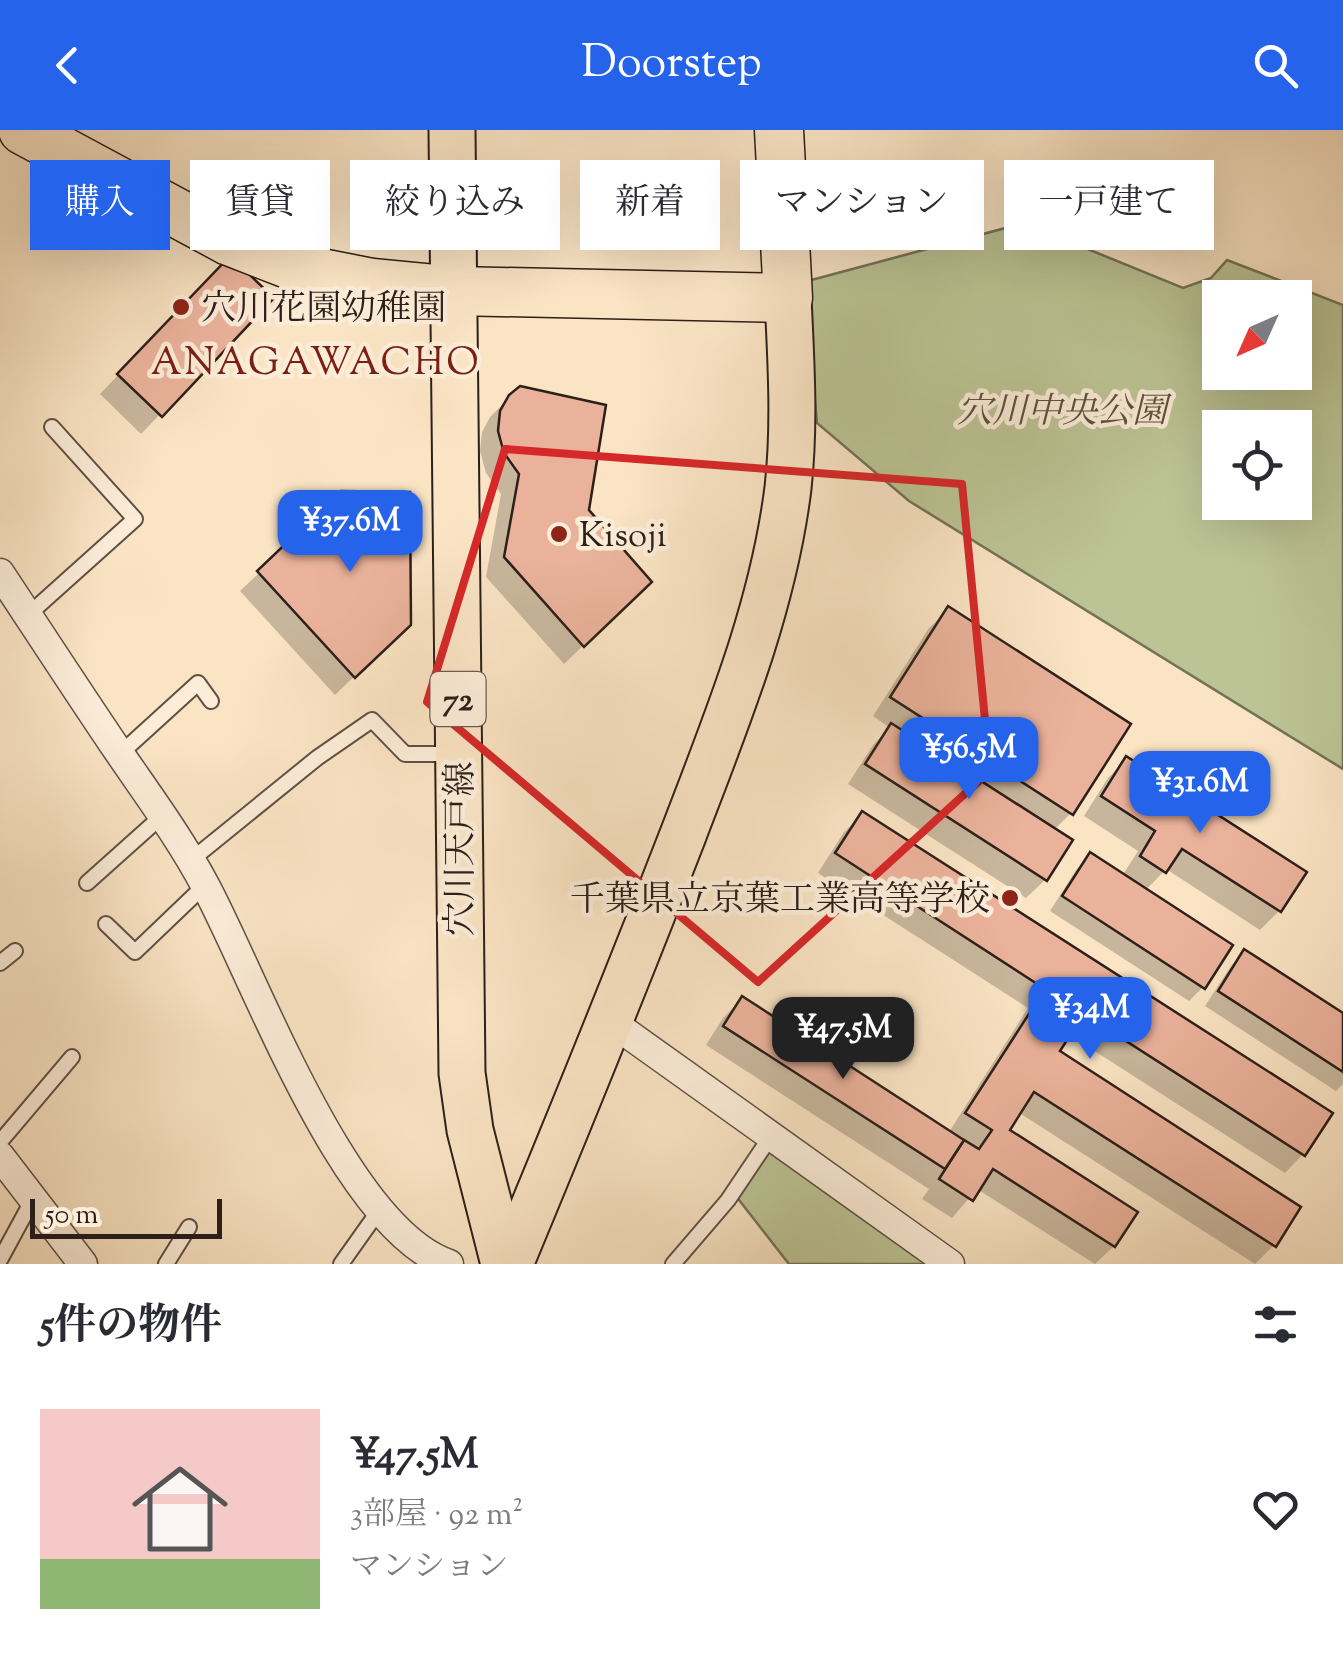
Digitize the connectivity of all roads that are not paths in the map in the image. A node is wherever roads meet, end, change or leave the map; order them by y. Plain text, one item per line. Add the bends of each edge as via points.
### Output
1 (22, 130) edge
2 (452, 130) edge
3 (780, 130) edge
4 (455, 291) junction
5 (788, 298) junction
6 (52, 427) dead end
7 (0, 573) edge
8 (28, 615) junction
9 (210, 702) dead end
10 (120, 754) junction
11 (459, 754) junction
12 (162, 815) junction
13 (198, 873) junction
14 (87, 883) dead end
15 (106, 924) dead end
16 (15, 951) dead end
17 (0, 963) edge
18 (610, 1021) junction
19 (72, 1057) dead end
20 (771, 1136) junction
21 (0, 1142) edge
22 (0, 1156) edge
23 (32, 1201) junction
24 (380, 1209) junction
25 (189, 1227) dead end
26 (0, 1260) edge
27 (83, 1264) edge
28 (166, 1264) edge
29 (341, 1264) edge
30 (449, 1264) edge
31 (507, 1264) edge
32 (673, 1264) edge
33 (950, 1264) edge

1 - 4 highway via 229,241 302,269
2 - 4 main road, 穴川天戸線 / 72
3 - 5 highway
4 - 5 highway
4 - 11 main road, 穴川天戸線 / 72
5 - 18 main road, 72 via 788,486 772,570 750,656
6 - 8 lane via 136,518
7 - 8 street
8 - 10 street
9 - 10 lane via 198,683
10 - 12 street
11 - 13 lane via 404,754 372,720 317,758
11 - 31 main road, 穴川天戸線 / 72 via 462,1074 470,1130
12 - 13 street
12 - 14 lane
13 - 15 lane via 135,952
13 - 24 street via 318,1121
16 - 17 lane
18 - 20 street
18 - 31 main road, 72
19 - 21 lane
20 - 32 lane
20 - 33 street
22 - 23 street
23 - 26 lane
23 - 27 street
24 - 29 lane
24 - 30 street via 412,1242
25 - 28 lane

